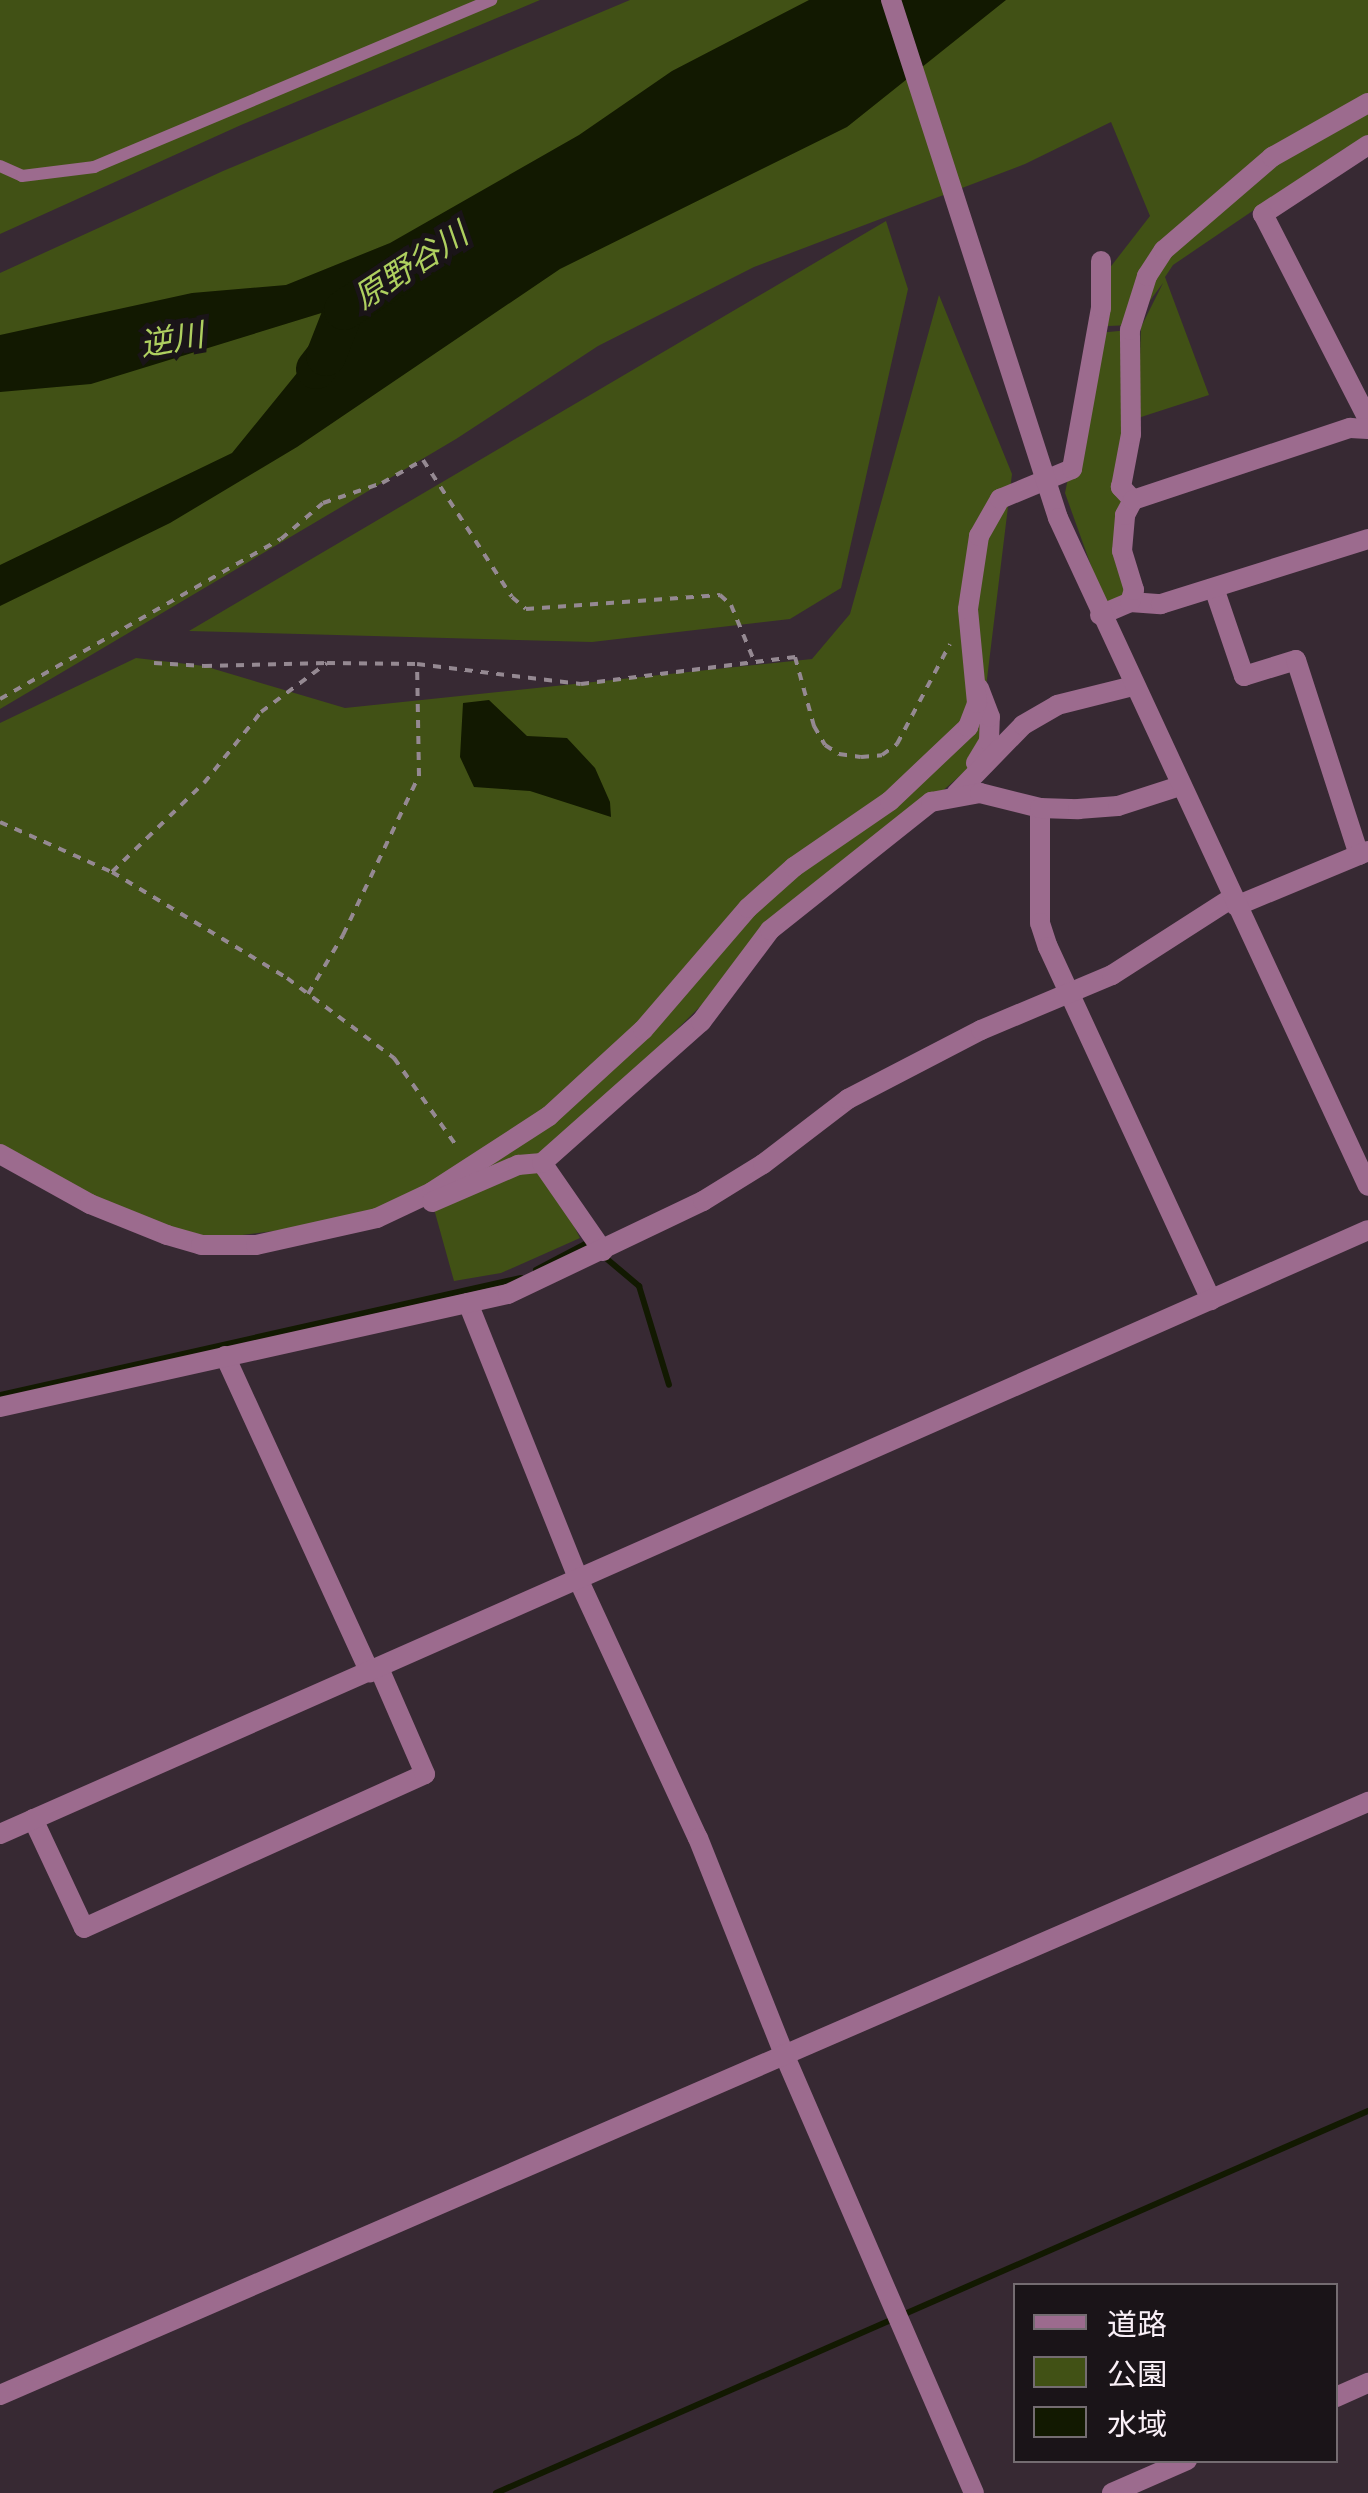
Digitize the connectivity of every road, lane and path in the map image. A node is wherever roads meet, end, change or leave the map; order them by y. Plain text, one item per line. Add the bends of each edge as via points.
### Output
1 (491, 0) edge
2 (891, 0) edge
3 (1368, 104) edge
4 (1368, 145) edge
5 (0, 166) edge
6 (1101, 261) dead end
7 (1098, 325) junction
8 (1130, 330) junction
9 (1368, 420) edge
10 (1368, 428) edge
11 (1046, 482) junction
12 (1133, 500) junction
13 (1368, 539) edge
14 (1214, 588) junction
15 (1130, 602) junction
16 (1100, 615) junction
17 (950, 643) dead end
18 (753, 658) dead end
19 (154, 663) dead end
20 (327, 663) junction
21 (417, 664) junction
22 (976, 678) junction
23 (1133, 686) junction
24 (0, 699) edge
25 (1180, 786) junction
26 (956, 794) junction
27 (1040, 808) junction
28 (0, 822) edge
29 (1363, 853) edge
30 (112, 872) junction
31 (1234, 902) junction
32 (308, 994) junction
33 (1072, 994) junction
34 (460, 1151) dead end
35 (0, 1154) edge
36 (542, 1163) junction
37 (1368, 1186) edge
38 (377, 1218) junction
39 (1368, 1230) edge
40 (603, 1251) junction
41 (1211, 1300) junction
42 (468, 1303) junction
43 (226, 1356) junction
44 (0, 1407) edge
45 (579, 1582) junction
46 (375, 1670) junction
47 (1368, 1802) edge
48 (33, 1819) junction
49 (0, 1834) edge
50 (784, 2054) junction
51 (1368, 2383) edge
52 (0, 2395) edge
53 (1338, 2396) edge
54 (1180, 2463) edge
55 (974, 2493) edge
56 (1112, 2493) edge

1 - 5 lane via 94,167 22,176
2 - 11 street
3 - 8 street via 1272,158 1164,250 1147,276
4 - 9 street via 1262,214
6 - 7 street
7 - 8 street
7 - 11 street via 1072,469
8 - 12 street via 1131,434 1121,487
10 - 12 street via 1350,428
11 - 16 street
11 - 22 street via 1000,499 979,536 968,609
12 - 15 street via 1122,551 1134,590
13 - 14 street
14 - 15 street via 1161,604
14 - 29 street via 1244,676 1296,660
15 - 16 street
16 - 23 street
17 - 21 path via 898,744 882,755 861,757 839,754 814,726 795,656 581,684
18 - 24 path via 731,605 720,595 526,609 422,460 382,483 323,502 281,540
19 - 20 path
20 - 21 path
20 - 30 path via 261,712 204,783
21 - 32 path via 419,776
22 - 26 street via 990,717 989,741
22 - 38 street via 977,704 968,727 940,756 748,908 643,1030 549,1116 500,1152
23 - 25 street
23 - 26 street via 1057,705 1024,725
25 - 27 street via 1118,806
25 - 31 street
26 - 27 street
26 - 36 street via 931,802 770,930 702,1022
27 - 33 street via 1040,922
28 - 30 path
29 - 31 street
30 - 32 path
31 - 33 street
31 - 37 street
32 - 34 path via 394,1058
33 - 40 street via 981,1030 848,1098 718,1192
33 - 41 street
35 - 38 street via 90,1204 201,1245 256,1245
36 - 38 street via 518,1165
36 - 40 street
39 - 41 street
40 - 42 street via 508,1294
41 - 45 street
42 - 43 street
42 - 45 street
43 - 44 street
43 - 46 street
45 - 46 street
45 - 50 street via 698,1838
46 - 48 street
46 - 48 street via 425,1774 84,1928
47 - 50 street
48 - 49 street
50 - 52 street
50 - 55 street
51 - 53 street
54 - 56 street

